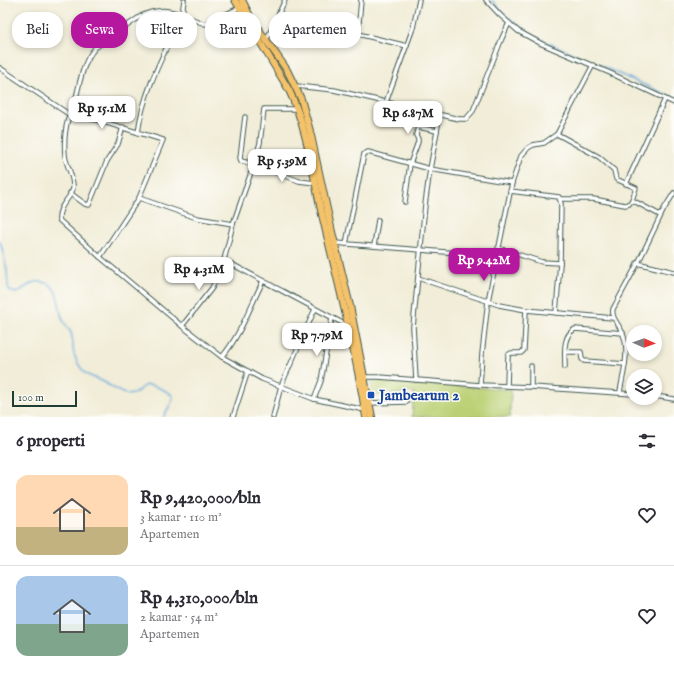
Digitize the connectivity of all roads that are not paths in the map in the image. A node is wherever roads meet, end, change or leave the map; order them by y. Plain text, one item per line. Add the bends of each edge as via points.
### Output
1 (184, 0) edge
2 (235, 0) edge
3 (242, 0) edge
4 (285, 0) edge
5 (361, 0) edge
6 (419, 0) edge
7 (486, 0) edge
8 (239, 8) junction
9 (148, 12) edge
10 (174, 12) edge
11 (182, 12) edge
12 (360, 12) edge
13 (136, 19) edge
14 (197, 21) edge
15 (509, 23) junction
16 (361, 35) edge
17 (267, 39) junction
18 (406, 46) junction
19 (167, 48) edge
20 (593, 65) junction
21 (0, 68) edge
22 (296, 86) junction
23 (665, 99) junction
24 (386, 102) junction
25 (674, 103) edge
26 (297, 109) junction
27 (422, 110) junction
28 (70, 115) junction
29 (245, 117) dead end
30 (438, 126) dead end
31 (123, 127) junction
32 (418, 127) junction
33 (437, 131) junction
34 (138, 132) junction
35 (557, 134) junction
36 (254, 164) junction
37 (410, 164) junction
38 (430, 169) junction
39 (315, 183) junction
40 (512, 183) junction
41 (626, 184) junction
42 (510, 191) junction
43 (70, 193) junction
44 (674, 194) edge
45 (139, 198) junction
46 (560, 199) junction
47 (632, 200) junction
48 (405, 202) dead end
49 (660, 215) junction
50 (378, 220) dead end
51 (233, 224) junction
52 (335, 243) junction
53 (346, 244) junction
54 (374, 246) junction
55 (498, 248) junction
56 (421, 250) junction
57 (100, 257) junction
58 (224, 260) junction
59 (336, 260) junction
60 (496, 260) junction
61 (560, 263) junction
62 (638, 263) junction
63 (674, 272) edge
64 (418, 278) junction
65 (263, 281) junction
66 (488, 301) junction
67 (315, 309) junction
68 (526, 310) junction
69 (556, 313) junction
70 (332, 318) junction
71 (613, 318) junction
72 (182, 326) junction
73 (348, 326) junction
74 (623, 333) junction
75 (565, 352) junction
76 (222, 356) junction
77 (625, 364) junction
78 (531, 366) dead end
79 (565, 367) dead end
80 (248, 371) junction
81 (364, 377) junction
82 (416, 380) junction
83 (480, 385) junction
84 (281, 386) junction
85 (507, 386) junction
86 (531, 387) junction
87 (620, 392) junction
88 (626, 393) edge
89 (662, 397) edge
90 (674, 398) edge
91 (314, 399) junction
92 (406, 402) dead end
93 (369, 403) junction
94 (365, 410) junction
95 (233, 417) edge
96 (273, 417) edge
97 (366, 417) edge
98 (372, 417) edge

1 - 11 street
2 - 8 highway
3 - 17 highway
4 - 17 street
5 - 12 street
6 - 18 street
7 - 15 street
8 - 14 street via 205,24
8 - 26 highway via 290,90
9 - 10 street via 168,10
13 - 28 street via 89,55
15 - 20 street via 542,44
15 - 27 street via 468,117 459,119
16 - 18 street
17 - 22 highway
18 - 24 street
19 - 34 street via 152,82
20 - 23 street
20 - 35 street
21 - 28 street
22 - 24 street via 334,90
22 - 52 highway via 310,131
23 - 25 street
23 - 41 street
24 - 27 street
26 - 36 street via 264,109 260,143
26 - 39 highway via 305,132
27 - 32 street
28 - 31 street
28 - 43 street via 65,157 73,187
29 - 36 street via 240,160
30 - 33 street
31 - 34 street
31 - 43 street via 118,144 88,205
32 - 33 street
32 - 37 street via 418,142
33 - 38 street
34 - 45 street via 161,139 163,142
35 - 40 street via 544,143 528,148 521,156
35 - 41 street via 599,157 614,170 616,179
36 - 39 street via 299,181
36 - 51 street
37 - 38 street
37 - 48 street
37 - 53 street via 368,152 364,154
38 - 40 street
38 - 56 street
39 - 59 highway
40 - 42 street
41 - 47 street via 636,188
42 - 46 street via 558,196
42 - 55 street
43 - 57 street via 63,203 59,220
44 - 49 street
45 - 51 street via 197,218
45 - 57 street
46 - 47 street via 602,200 625,205
46 - 61 street
47 - 49 street
49 - 62 street
50 - 54 street
51 - 58 street
52 - 53 street
52 - 59 highway
53 - 54 street
54 - 56 street
55 - 60 street
55 - 61 street via 542,262
56 - 60 street
56 - 64 street
57 - 72 street
58 - 65 street
58 - 72 street via 212,288
59 - 73 highway
59 - 81 highway via 350,306
60 - 66 street
61 - 69 street
62 - 63 street
62 - 71 street via 613,309
64 - 66 street
64 - 82 street via 414,327
65 - 67 street
65 - 76 street via 235,338
66 - 68 street
66 - 83 street
67 - 70 street
67 - 84 street
68 - 69 street
68 - 85 street via 524,350 508,355
69 - 71 street
70 - 73 street
70 - 91 street via 321,380
71 - 74 street
72 - 76 street
73 - 94 highway
74 - 75 street via 575,329 566,338
74 - 77 street via 626,344
75 - 77 street via 581,352 584,362
75 - 79 street
76 - 80 street
77 - 87 street
78 - 86 street
80 - 84 street
80 - 95 street
81 - 82 street
81 - 93 highway
82 - 83 street
83 - 85 street
84 - 91 street
84 - 96 street
85 - 86 street
86 - 87 street
87 - 88 street
89 - 90 street
91 - 94 street
92 - 93 street
93 - 98 highway
94 - 97 highway

